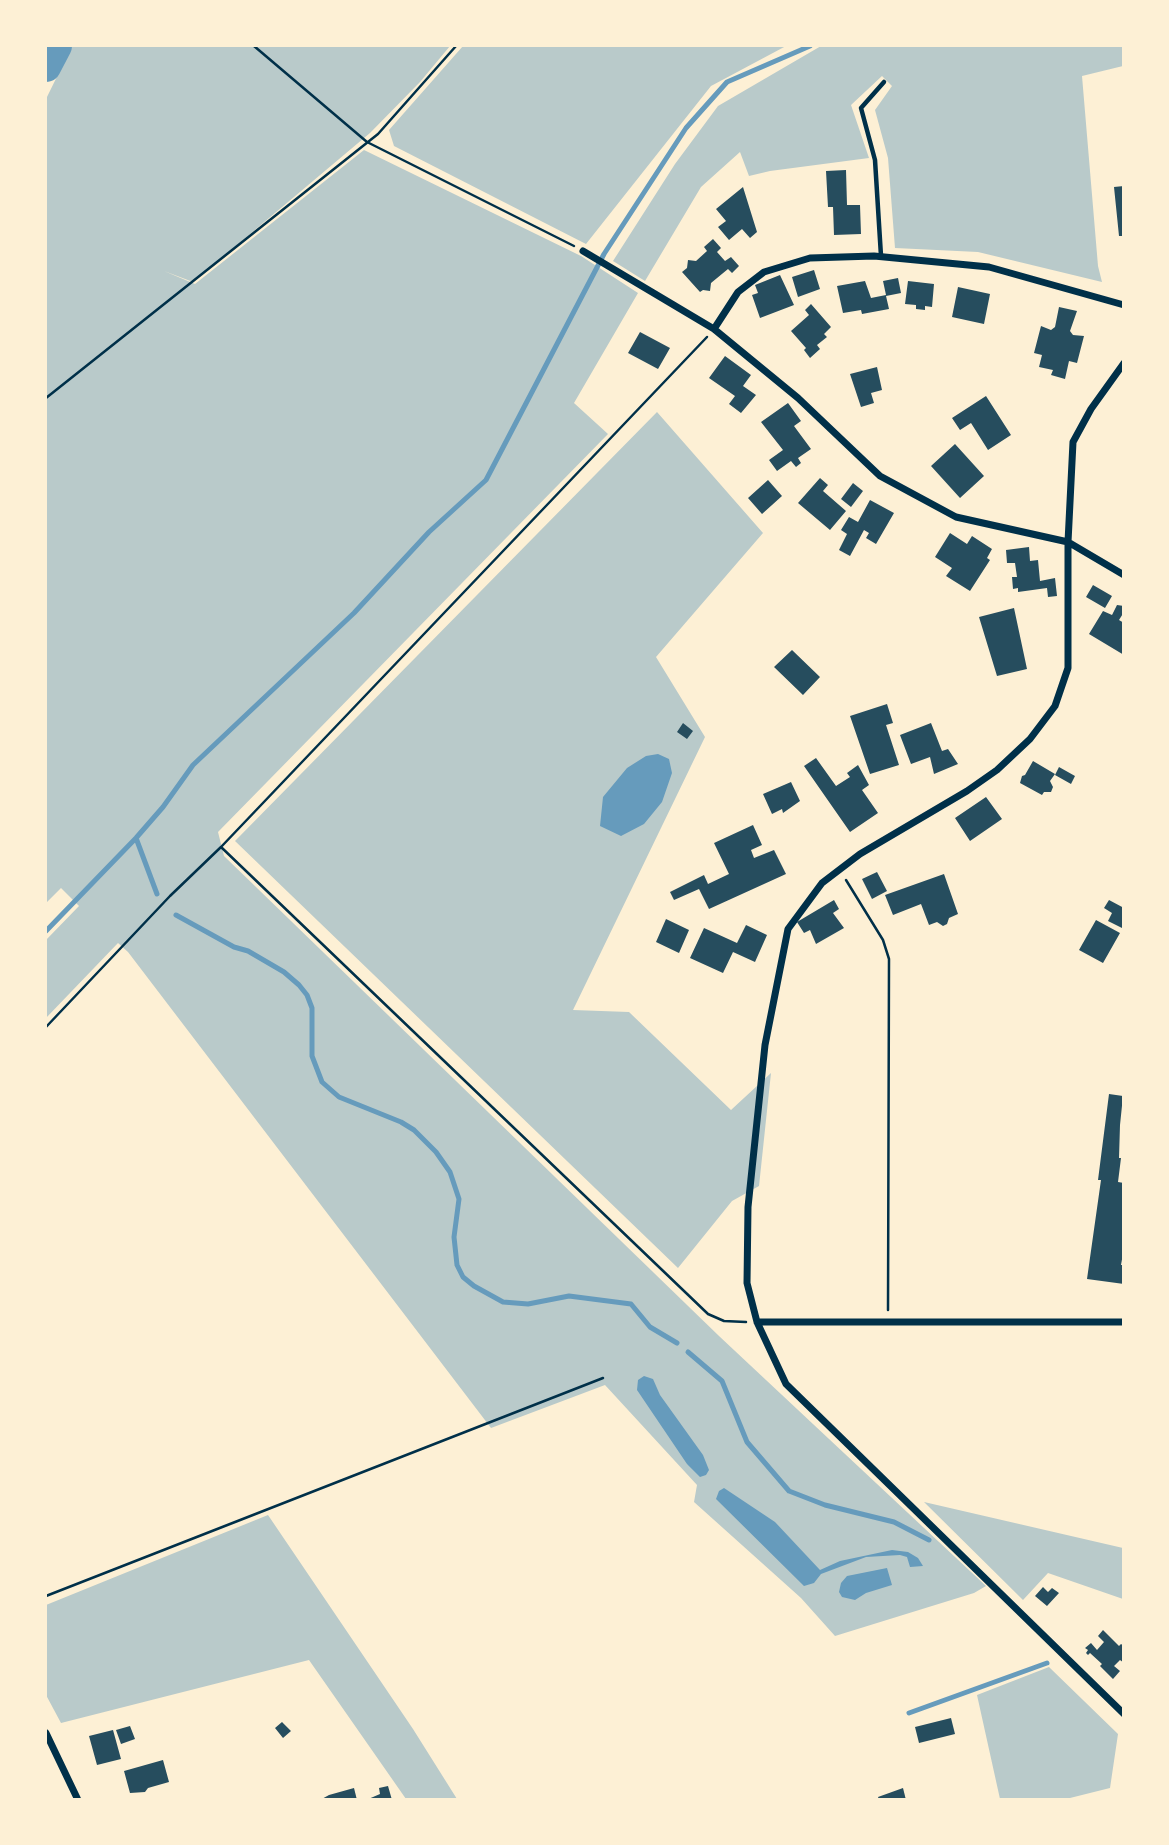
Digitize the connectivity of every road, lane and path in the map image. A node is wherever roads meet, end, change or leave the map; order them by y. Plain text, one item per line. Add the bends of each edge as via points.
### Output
1 (254, 46) edge
2 (456, 46) edge
3 (884, 82) dead end
4 (367, 142) junction
5 (583, 251) joint
6 (881, 257) junction
7 (1124, 305) edge
8 (714, 329) junction
9 (1124, 363) edge
10 (1120, 376) edge
11 (46, 398) edge
12 (1068, 542) junction
13 (1124, 575) edge
14 (221, 847) junction
15 (839, 868) junction
16 (46, 1027) edge
17 (888, 1320) junction
18 (757, 1322) junction
19 (1124, 1322) edge
20 (603, 1378) dead end
21 (46, 1596) edge
22 (1124, 1714) edge
23 (46, 1733) edge
24 (78, 1800) edge

1 - 4 path
2 - 4 path
3 - 6 lane via 861,108 875,160
4 - 5 path
4 - 11 path
5 - 8 street
6 - 7 street via 989,267
6 - 8 street via 810,258 764,272 738,292
8 - 12 street via 798,398 880,476 956,517
8 - 14 path
9 - 10 street
10 - 12 street via 1091,409 1073,442
12 - 13 street
12 - 15 street via 1068,668 1055,706 1030,739 997,769
14 - 16 path
14 - 18 path via 708,1314 724,1321
15 - 17 path via 883,940 889,959
15 - 18 street via 788,929 765,1045 747,1207 747,1283
17 - 18 street
17 - 19 street
18 - 22 street via 786,1384
20 - 21 path
23 - 24 street

